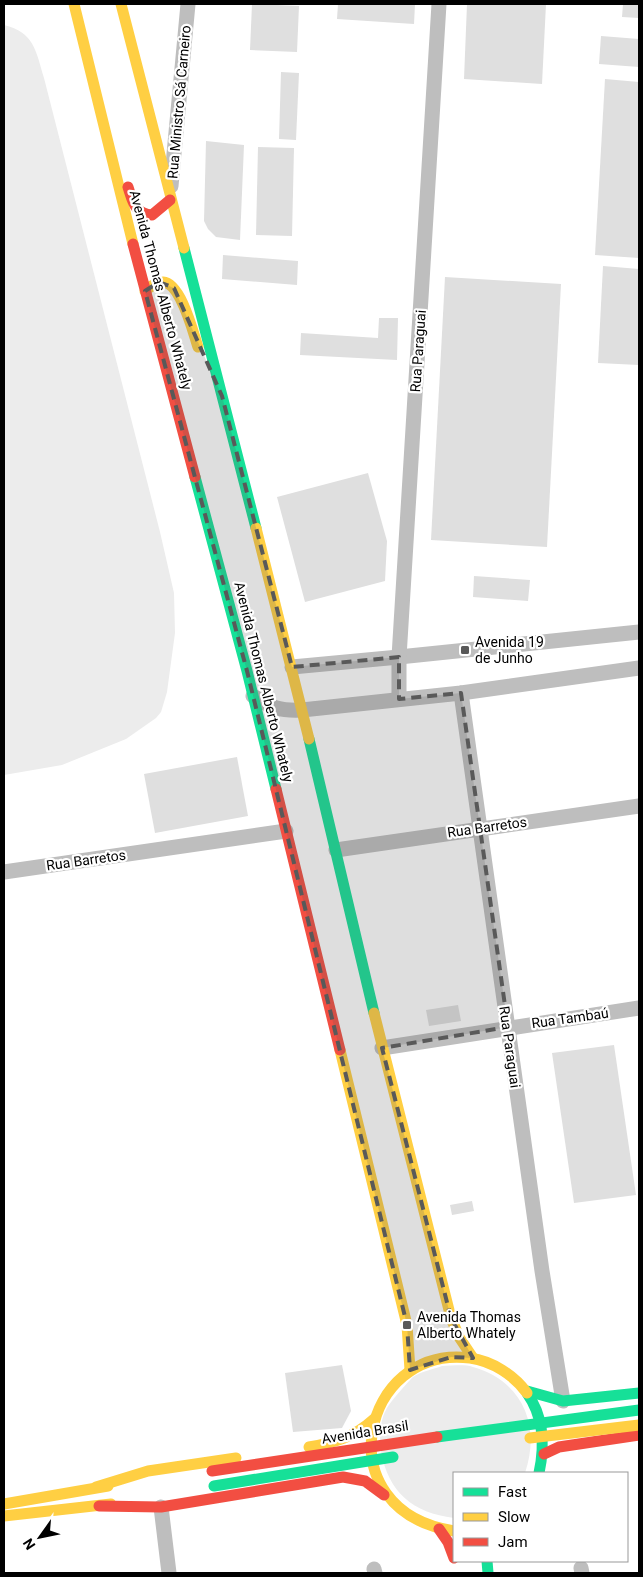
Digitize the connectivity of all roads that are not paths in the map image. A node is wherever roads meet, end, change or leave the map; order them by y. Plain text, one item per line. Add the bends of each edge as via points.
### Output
1 (74, 4) edge
2 (121, 4) edge
3 (188, 4) edge
4 (439, 4) edge
5 (104, 128) junction
6 (170, 200) junction
7 (145, 291) junction
8 (222, 396) junction
9 (639, 632) edge
10 (399, 657) junction
11 (292, 667) junction
12 (639, 668) edge
13 (461, 693) junction
14 (253, 696) junction
15 (399, 699) junction
16 (302, 710) junction
17 (639, 806) edge
18 (480, 828) junction
19 (286, 831) junction
20 (336, 850) junction
21 (4, 872) edge
22 (639, 1008) edge
23 (508, 1027) junction
24 (382, 1048) junction
25 (473, 1358) junction
26 (410, 1370) junction
27 (526, 1391) junction
28 (639, 1393) edge
29 (563, 1401) junction
30 (639, 1410) edge
31 (374, 1419) junction
32 (639, 1425) edge
33 (639, 1435) edge
34 (522, 1439) dead end
35 (544, 1454) junction
36 (406, 1455) dead end
37 (539, 1472) edge
38 (96, 1487) junction
39 (210, 1487) dead end
40 (159, 1501) junction
41 (4, 1504) edge
42 (395, 1504) junction
43 (4, 1516) edge
44 (439, 1529) junction
45 (453, 1530) edge
46 (453, 1556) edge
47 (169, 1573) edge

1 - 5 main road, Avenida Thomas Alberto Whately
2 - 6 main road
3 - 6 street, Rua Ministro Sá Carneiro
4 - 10 street, Rua Paraguai
5 - 6 main road via 135,207 142,214 152,214
5 - 7 main road, Avenida Thomas Alberto Whately
6 - 8 main road
7 - 8 main road via 160,282 167,282 181,298 199,349
7 - 14 main road, Avenida Thomas Alberto Whately
8 - 11 main road
9 - 10 street
10 - 11 street
10 - 15 street, Rua Paraguai
11 - 16 main road
12 - 13 street
13 - 15 street
13 - 18 street, Rua Paraguai
14 - 16 street via 270,707
14 - 19 main road, Avenida Thomas Alberto Whately
15 - 16 street
16 - 20 main road
17 - 18 street, Rua Barretos
18 - 20 street, Rua Barretos
18 - 23 street, Rua Paraguai
19 - 21 street, Rua Barretos
19 - 26 main road, Avenida Thomas Alberto Whately via 407,1325
20 - 24 main road
22 - 23 street, Rua Tambaú
23 - 24 street, Rua Tambaú
23 - 29 street, Rua Paraguai
24 - 25 main road via 450,1318
25 - 26 main road via 451,1357 430,1361
25 - 27 main road via 500,1368
26 - 31 main road via 386,1394
27 - 29 main road
27 - 35 main road via 544,1429
28 - 29 main road
30 - 38 main road, Avenida Brasil, bridge
31 - 38 main road, Avenida Brasil via 345,1440 148,1471
31 - 42 main road via 370,1442 373,1465 381,1486
32 - 34 main road, bridge
33 - 35 main road via 559,1447
35 - 37 main road
36 - 39 main road, Avenida Brasil, bridge
38 - 41 main road, Avenida Brasil
40 - 42 main road via 343,1477 370,1482
40 - 43 main road
40 - 47 street
42 - 44 main road via 415,1520
44 - 45 main road
44 - 46 main road

